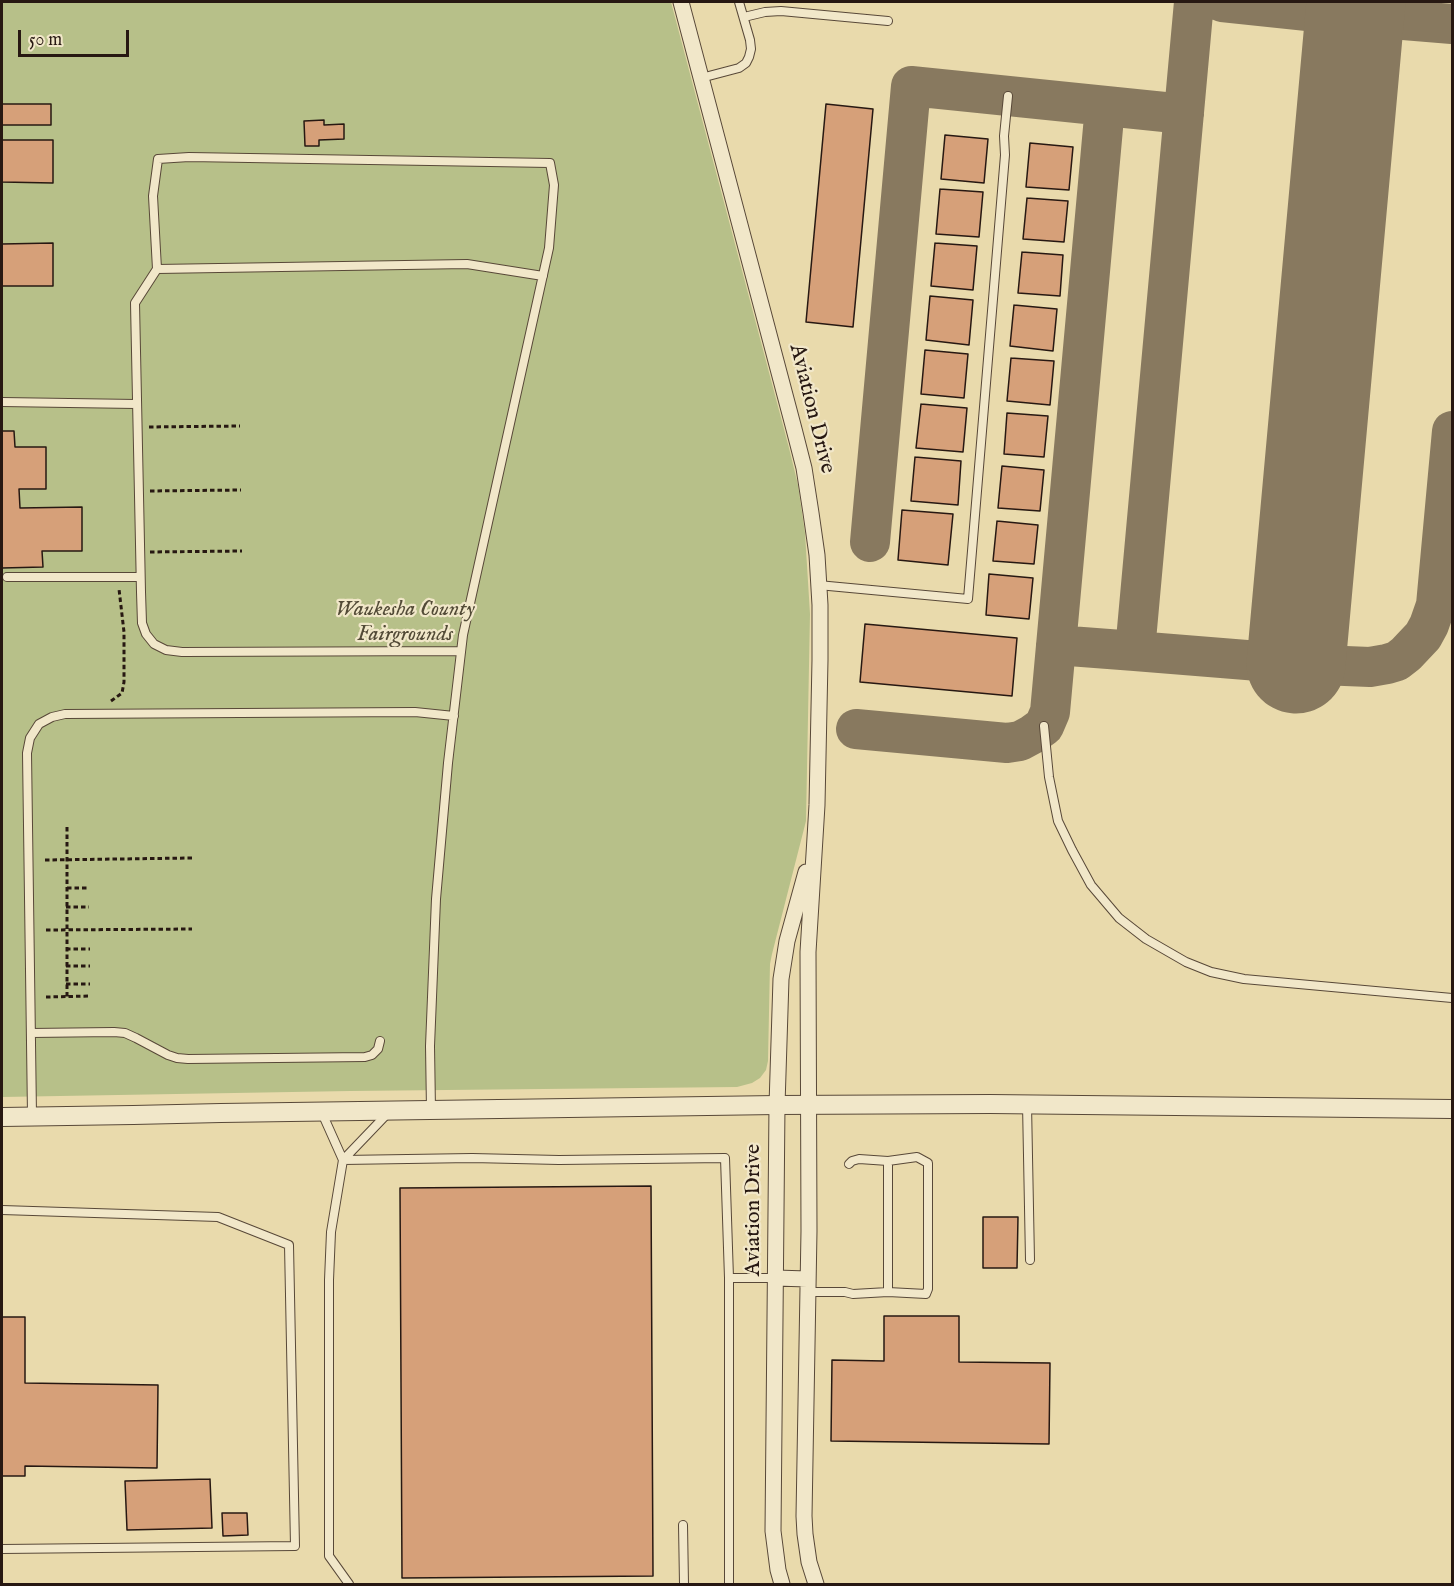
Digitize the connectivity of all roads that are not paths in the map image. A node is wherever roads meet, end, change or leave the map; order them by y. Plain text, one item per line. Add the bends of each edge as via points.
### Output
1 (681, 2) edge
2 (740, 2) edge
3 (744, 17) junction
4 (888, 21) dead end
5 (701, 78) junction
6 (1008, 96) dead end
7 (157, 269) junction
8 (543, 276) junction
9 (2, 402) edge
10 (136, 404) junction
11 (7, 577) dead end
12 (140, 577) junction
13 (819, 585) junction
14 (461, 651) junction
15 (454, 716) junction
16 (1044, 726) dead end
17 (815, 838) junction
18 (1452, 998) edge
19 (31, 1033) junction
20 (380, 1041) dead end
21 (1027, 1104) junction
22 (777, 1105) junction
23 (808, 1105) junction
24 (1452, 1109) edge
25 (391, 1110) junction
26 (431, 1110) junction
27 (321, 1111) junction
28 (2, 1117) edge
29 (32, 1117) junction
30 (343, 1160) junction
31 (888, 1161) junction
32 (849, 1164) dead end
33 (2, 1210) edge
34 (1030, 1260) dead end
35 (729, 1278) junction
36 (776, 1278) junction
37 (807, 1286) junction
38 (888, 1292) junction
39 (683, 1525) dead end
40 (2, 1549) edge
41 (349, 1584) edge
42 (684, 1584) edge
43 (729, 1584) edge
44 (782, 1584) edge
45 (816, 1584) edge

1 - 5 street, Aviation Drive
2 - 3 lane
3 - 4 lane via 781,11
3 - 5 lane via 751,49 746,63
5 - 13 street, Aviation Drive via 804,468
6 - 13 lane via 968,599
7 - 8 lane via 467,264
7 - 8 lane via 153,196 158,159 538,162 549,163 554,185
7 - 10 lane via 135,303
8 - 14 lane
9 - 10 lane
10 - 12 lane
11 - 12 lane
12 - 14 lane via 142,623 154,644 166,650
13 - 17 street, Aviation Drive
14 - 15 lane
15 - 19 lane via 415,712 66,714 39,724 27,753
15 - 26 lane via 436,899
16 - 18 lane via 1058,821 1091,885 1119,918 1146,939 1186,962 1244,980
17 - 22 street, Aviation Drive via 783,960
17 - 23 street, Aviation Drive via 808,952
19 - 20 lane via 125,1033 168,1055 188,1059 365,1057 378,1049
19 - 29 lane
21 - 23 street
21 - 24 street
21 - 34 lane
22 - 23 street
22 - 26 street
22 - 36 street, Aviation Drive
23 - 37 street, Aviation Drive
25 - 26 street
25 - 27 street
25 - 30 lane
27 - 29 street
27 - 30 lane
28 - 29 street
30 - 35 lane via 725,1158
30 - 41 lane via 331,1232 329,1280 329,1556
31 - 32 lane via 859,1159
31 - 38 lane
31 - 38 lane via 917,1157 928,1163 928,1289 926,1294
33 - 40 lane via 218,1217 289,1245 295,1546
35 - 36 lane
35 - 43 lane
36 - 37 street
36 - 44 street, Aviation Drive via 773,1531
37 - 38 lane via 853,1294
37 - 45 street, Aviation Drive via 804,1525
39 - 42 lane

